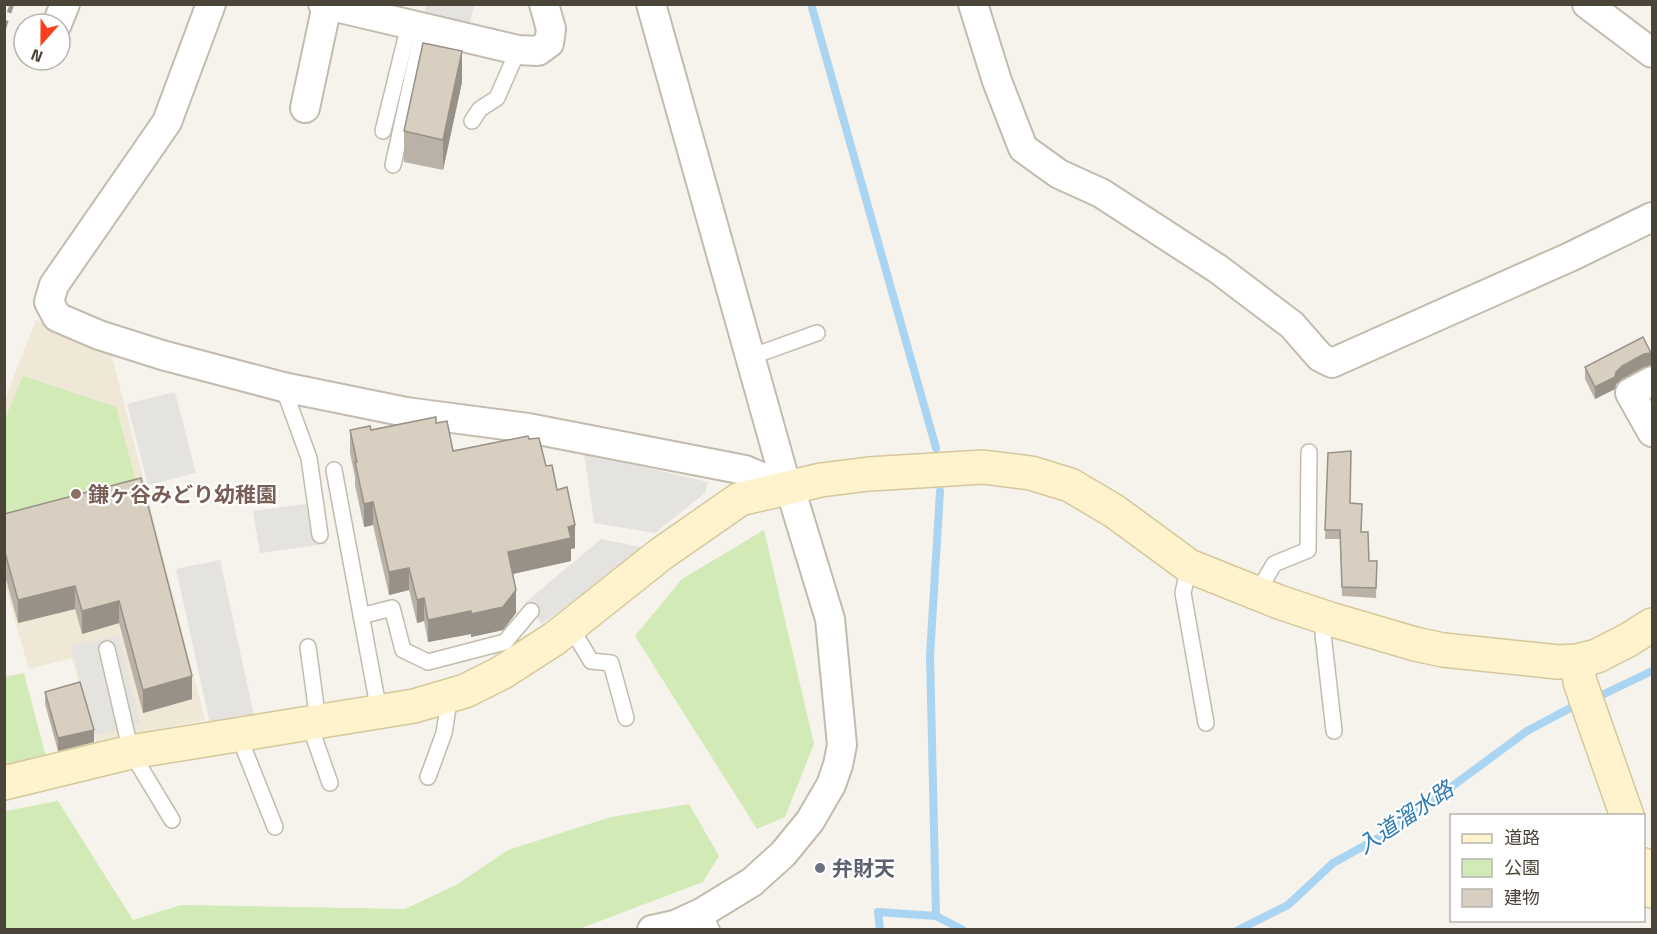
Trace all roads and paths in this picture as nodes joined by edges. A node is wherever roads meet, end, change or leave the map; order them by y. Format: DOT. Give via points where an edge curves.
graph roads {
  1 [pos="211,4"];
  2 [pos="544,4"];
  3 [pos="651,4"];
  4 [pos="972,4"];
  5 [pos="1587,4"];
  6 [pos="325,5"];
  7 [pos="416,26"];
  8 [pos="518,50"];
  9 [pos="1653,53"];
  10 [pos="305,108"];
  11 [pos="472,121"];
  12 [pos="383,131"];
  13 [pos="393,165"];
  14 [pos="1653,217"];
  15 [pos="817,333"];
  16 [pos="750,357"];
  17 [pos="1653,381"];
  18 [pos="283,387"];
  19 [pos="1653,432"];
  20 [pos="1309,452"];
  21 [pos="333,470"];
  22 [pos="788,488"];
  23 [pos="320,535"];
  24 [pos="1189,566"];
  25 [pos="1257,593"];
  26 [pos="531,611"];
  27 [pos="361,616"];
  28 [pos="1330,619"];
  29 [pos="1653,625"];
  30 [pos="570,626"];
  31 [pos="308,646"];
  32 [pos="107,649"];
  33 [pos="1577,661"];
  34 [pos="450,695"];
  35 [pos="379,711"];
  36 [pos="626,718"];
  37 [pos="313,722"];
  38 [pos="1206,723"];
  39 [pos="1334,731"];
  40 [pos="238,734"];
  41 [pos="132,752"];
  42 [pos="428,777"];
  43 [pos="4,783"];
  44 [pos="330,783"];
  45 [pos="1626,814"];
  46 [pos="172,820"];
  47 [pos="275,828"];
  48 [pos="1645,868"];
  49 [pos="1653,891"];
  50 [pos="707,921"];
  51 [pos="666,928"];
  1 -- 18 [label="street" via="167,122 54,285 49,302 57,317 99,335 162,356"];
  2 -- 8 [label="street" via="551,29 549,43 538,51"];
  3 -- 16 [label="street"];
  4 -- 14 [label="street" via="1023,148 1059,174 1101,193 1218,269 1292,325 1320,357 1332,363"];
  5 -- 9 [label="street"];
  6 -- 7 [label="street"];
  6 -- 10 [label="street"];
  7 -- 8 [label="street"];
  7 -- 12 [label="lane"];
  7 -- 13 [label="lane"];
  8 -- 11 [label="lane" via="497,98 480,109"];
  15 -- 16 [label="lane"];
  16 -- 22 [label="street"];
  17 -- 19 [label="street" via="1630,393"];
  18 -- 22 [label="street" via="745,470"];
  18 -- 23 [label="lane" via="309,458"];
  20 -- 25 [label="lane" via="1308,550 1274,564"];
  21 -- 27 [label="lane"];
  22 -- 24 [label="street" via="821,480 925,470 983,467 1031,473 1070,486 1114,511"];
  22 -- 30 [label="street" via="740,499 725,507"];
  22 -- 50 [label="street" via="830,620 842,745 831,785 810,821 783,854"];
  24 -- 25 [label="street"];
  24 -- 38 [label="lane" via="1183,593"];
  25 -- 28 [label="street"];
  26 -- 27 [label="lane" via="506,642 428,662 403,650 392,608"];
  27 -- 35 [label="lane"];
  28 -- 33 [label="street" via="1443,650"];
  28 -- 39 [label="lane" via="1323,634"];
  29 -- 33 [label="street" via="1597,656"];
  30 -- 34 [label="street" via="501,673"];
  30 -- 36 [label="lane" via="591,661 612,663"];
  31 -- 37 [label="lane"];
  32 -- 41 [label="lane"];
  33 -- 45 [label="street" via="1580,682"];
  34 -- 35 [label="street"];
  34 -- 42 [label="lane" via="444,733"];
  35 -- 37 [label="street"];
  37 -- 40 [label="street"];
  37 -- 44 [label="lane"];
  40 -- 41 [label="street"];
  40 -- 47 [label="lane"];
  41 -- 43 [label="street"];
  41 -- 46 [label="lane"];
  48 -- 49 [label="street"];
  50 -- 51 [label="street"];
}
